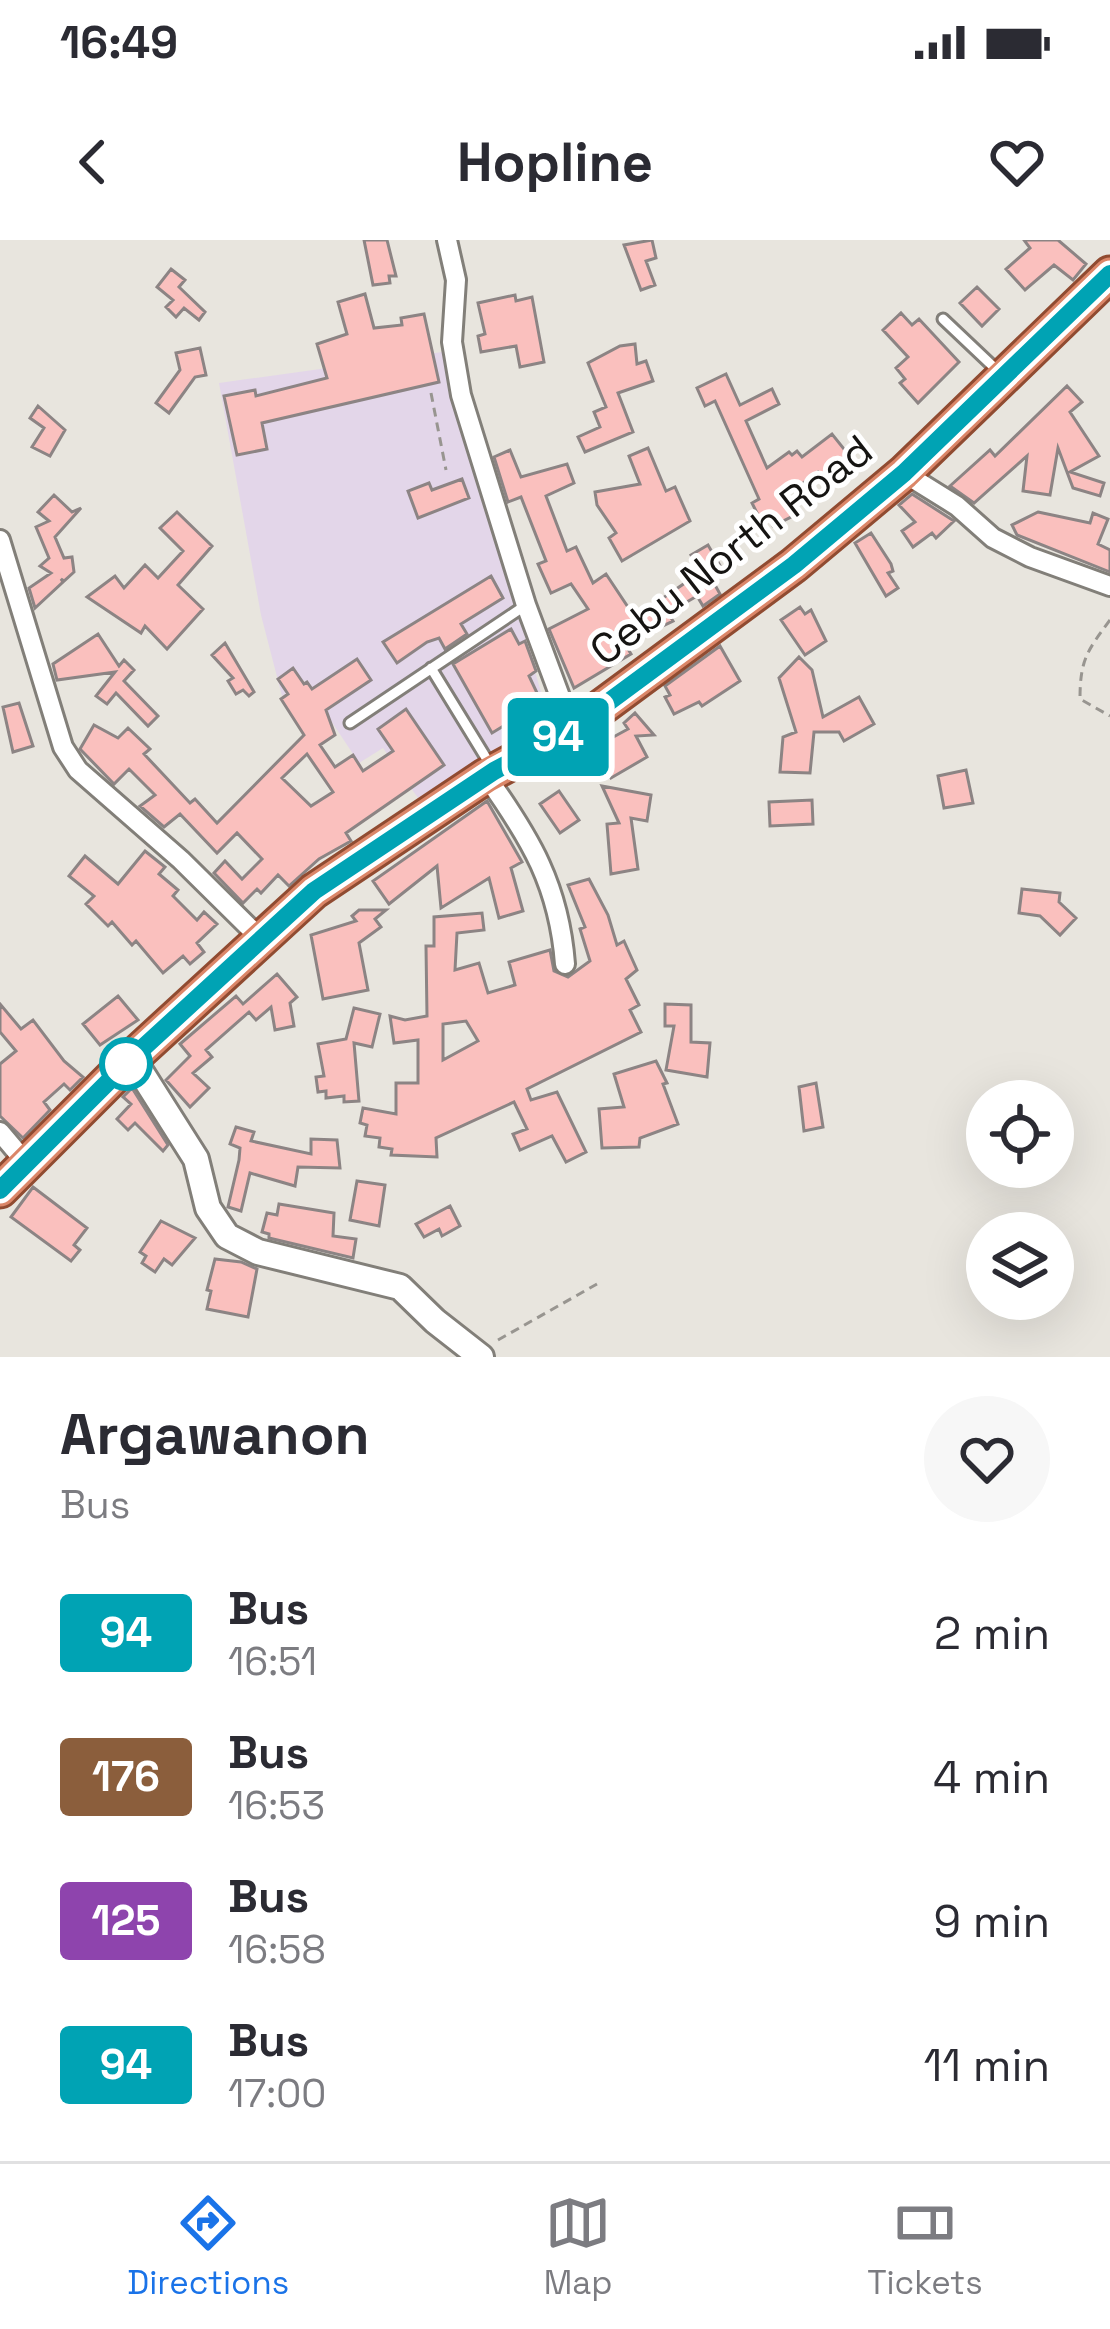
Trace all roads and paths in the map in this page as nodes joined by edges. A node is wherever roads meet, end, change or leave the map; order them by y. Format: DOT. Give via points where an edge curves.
graph roads {
  1 [pos="447,240"];
  2 [pos="1110,274"];
  3 [pos="943,319"];
  4 [pos="1004,377"];
  5 [pos="431,393"];
  6 [pos="446,470"];
  7 [pos="904,473"];
  8 [pos="0,541"];
  9 [pos="1110,586"];
  10 [pos="526,604"];
  11 [pos="1110,620"];
  12 [pos="431,668"];
  13 [pos="1110,716"];
  14 [pos="350,723"];
  15 [pos="572,729"];
  16 [pos="490,774"];
  17 [pos="262,940"];
  18 [pos="566,964"];
  19 [pos="132,1058"];
  20 [pos="0,1132"];
  21 [pos="27,1164"];
  22 [pos="0,1190"];
  23 [pos="597,1284"];
  24 [pos="478,1354"];
  1 -- 10 [label="street" via="460,395"];
  2 -- 4 [label="highway, Cebu North Road"];
  3 -- 4 [label="lane"];
  4 -- 7 [label="highway, Cebu North Road"];
  5 -- 6 [label="path"];
  7 -- 9 [label="street" via="993,538"];
  7 -- 15 [label="highway, Cebu North Road"];
  8 -- 17 [label="street" via="70,758"];
  10 -- 12 [label="lane"];
  10 -- 15 [label="street"];
  11 -- 13 [label="path" via="1084,656 1080,699"];
  12 -- 14 [label="lane"];
  12 -- 16 [label="lane"];
  15 -- 16 [label="highway, Cebu North Road"];
  16 -- 17 [label="highway, Cebu North Road" via="314,891"];
  16 -- 18 [label="street" via="544,870 562,920"];
  17 -- 19 [label="highway, Cebu North Road"];
  19 -- 21 [label="highway, Cebu North Road"];
  19 -- 24 [label="street" via="196,1159 208,1208 227,1236 258,1252 400,1287"];
  20 -- 21 [label="street"];
  21 -- 22 [label="highway, Cebu North Road"];
  23 -- 24 [label="path"];
}
